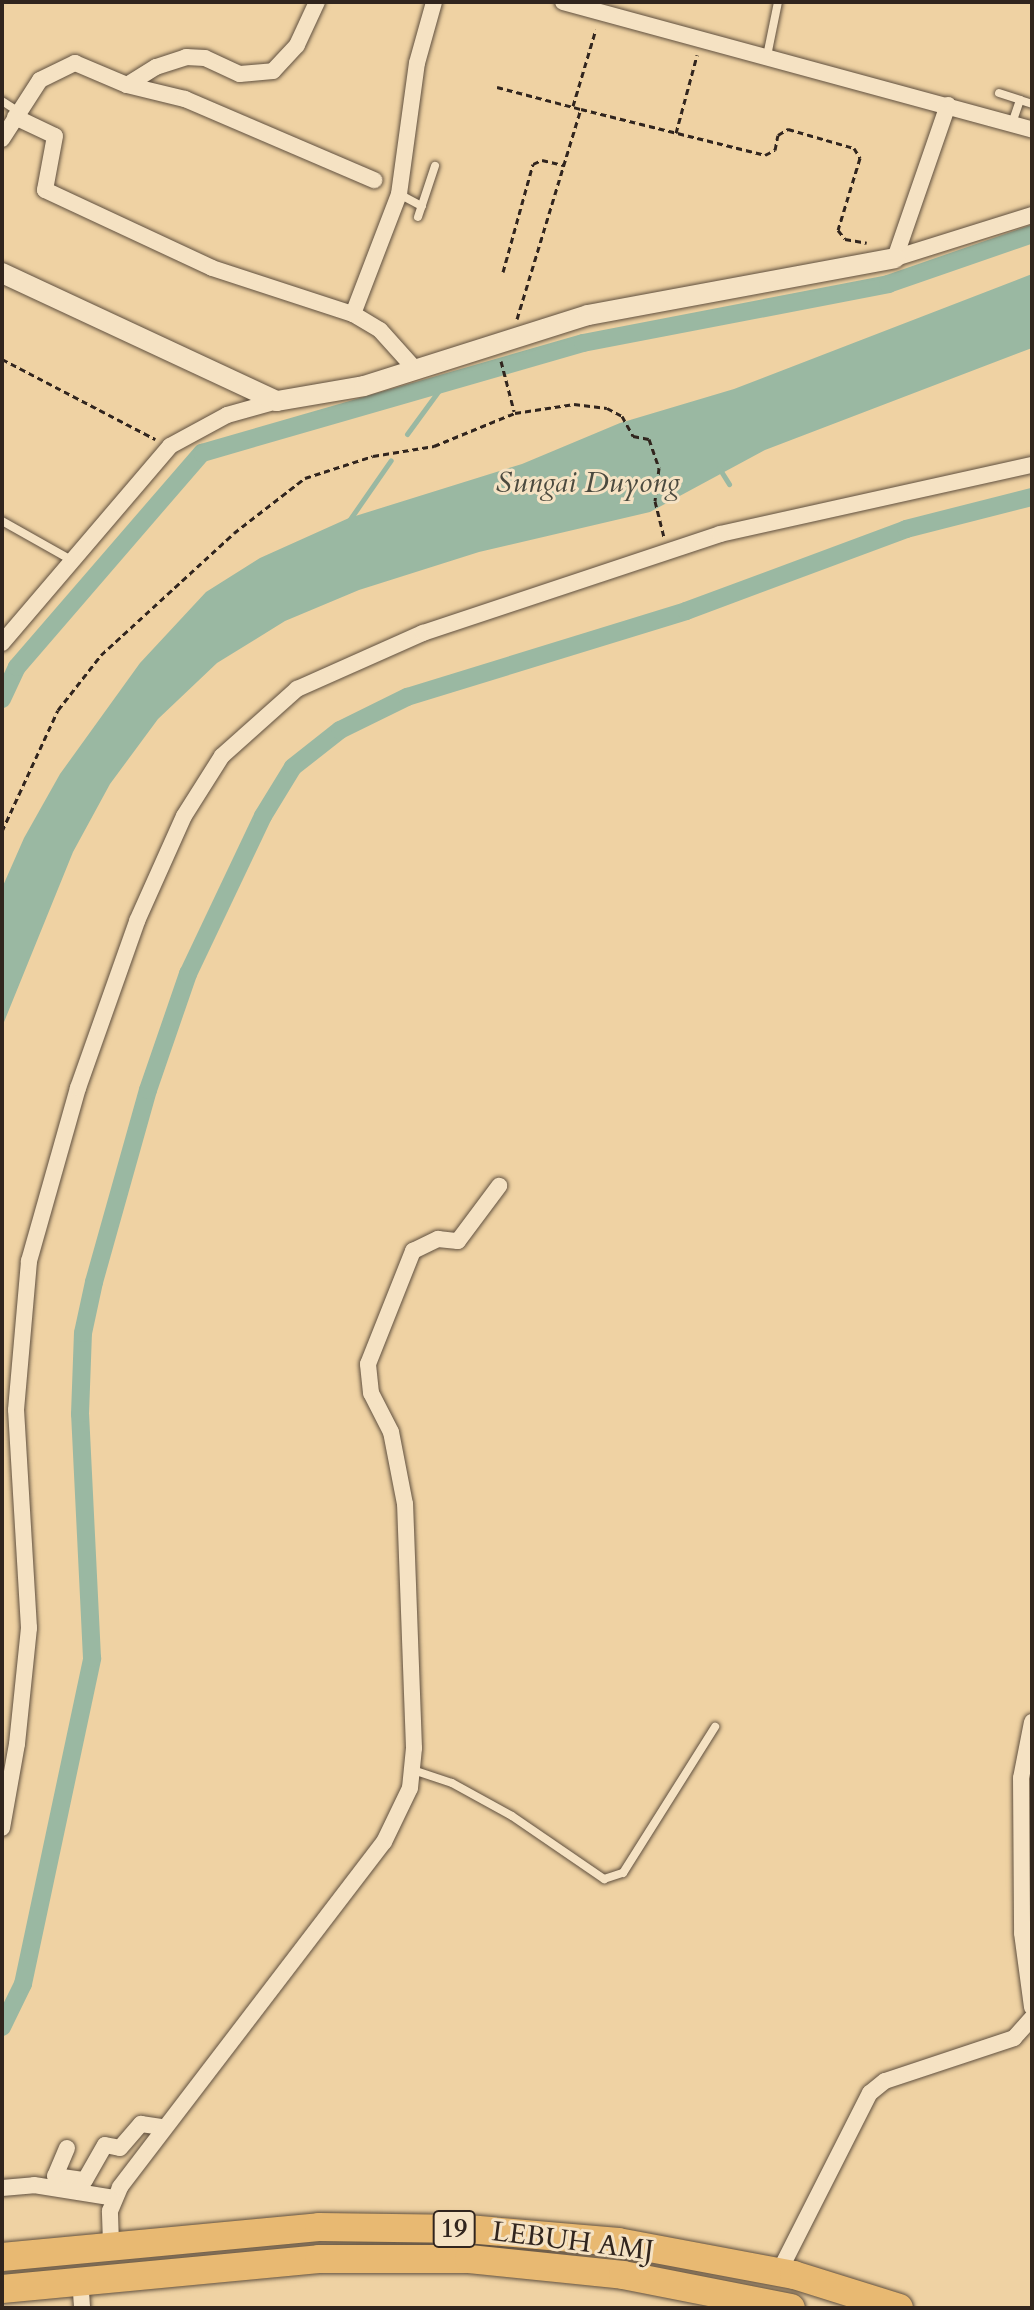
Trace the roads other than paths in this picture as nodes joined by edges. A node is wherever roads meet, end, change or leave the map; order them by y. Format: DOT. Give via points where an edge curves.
graph roads {
  1 [pos="317,2"];
  2 [pos="434,2"];
  3 [pos="563,2"];
  4 [pos="778,2"];
  5 [pos="587,5"];
  6 [pos="767,56"];
  7 [pos="127,85"];
  8 [pos="999,93"];
  9 [pos="1020,100"];
  10 [pos="2,101"];
  11 [pos="1032,104"];
  12 [pos="948,105"];
  13 [pos="17,114"];
  14 [pos="1012,123"];
  15 [pos="1032,129"];
  16 [pos="2,139"];
  17 [pos="435,166"];
  18 [pos="374,180"];
  19 [pos="399,194"];
  20 [pos="422,206"];
  21 [pos="1032,215"];
  22 [pos="418,217"];
  23 [pos="895,258"];
  24 [pos="2,273"];
  25 [pos="353,314"];
  26 [pos="415,369"];
  27 [pos="277,401"];
  28 [pos="1032,465"];
  29 [pos="2,521"];
  30 [pos="73,561"];
  31 [pos="2,643"];
  32 [pos="499,1186"];
  33 [pos="1032,1722"];
  34 [pos="715,1727"];
  35 [pos="413,1770"];
  36 [pos="2,1828"];
  37 [pos="1032,2007"];
  38 [pos="1032,2018"];
  39 [pos="163,2127"];
  40 [pos="67,2148"];
  41 [pos="2,2188"];
  42 [pos="114,2198"];
  43 [pos="111,2243"];
  44 [pos="2,2257"];
  45 [pos="779,2272"];
  46 [pos="80,2278"];
  47 [pos="2,2289"];
  48 [pos="82,2308"];
  49 [pos="791,2308"];
  50 [pos="899,2308"];
  1 -- 7 [label="street" via="297,45 273,71 240,74 205,58 186,57"];
  2 -- 19 [label="street" via="417,63"];
  3 -- 5 [label="street"];
  4 -- 6 [label="lane"];
  5 -- 6 [label="street"];
  6 -- 12 [label="street"];
  7 -- 13 [label="street" via="75,63 40,80"];
  7 -- 18 [label="street" via="185,99"];
  8 -- 9 [label="lane"];
  9 -- 11 [label="lane"];
  9 -- 14 [label="lane"];
  10 -- 13 [label="lane"];
  12 -- 14 [label="street"];
  12 -- 23 [label="street"];
  13 -- 16 [label="street"];
  13 -- 25 [label="street" via="55,136 45,190 212,268"];
  14 -- 15 [label="street"];
  17 -- 20 [label="lane"];
  19 -- 20 [label="lane"];
  19 -- 25 [label="street"];
  20 -- 22 [label="lane"];
  21 -- 23 [label="street"];
  23 -- 26 [label="street" via="588,315"];
  24 -- 27 [label="street"];
  25 -- 26 [label="street" via="380,330"];
  26 -- 27 [label="street" via="364,386"];
  27 -- 30 [label="street" via="227,415 170,446"];
  28 -- 36 [label="street" via="853,501 666,549 423,633 297,689 222,756 184,816 127,948 78,1088 29,1261 16,1410 29,1628"];
  29 -- 30 [label="lane"];
  30 -- 31 [label="street"];
  32 -- 35 [label="street" via="458,1241 438,1239 413,1251 368,1364 371,1393 391,1432 405,1504"];
  33 -- 37 [label="street" via="1021,1778 1022,1933"];
  34 -- 35 [label="lane" via="623,1873 604,1879 512,1816 452,1783"];
  35 -- 39 [label="street" via="401,1812 384,1842"];
  38 -- 45 [label="street" via="1014,2038 885,2081 870,2093"];
  39 -- 40 [label="street" via="141,2124 120,2148 105,2145 85,2180 55,2176"];
  39 -- 42 [label="street"];
  41 -- 42 [label="street" via="34,2185"];
  42 -- 43 [label="street"];
  43 -- 44 [label="highway, LEBUH AMJ / 19"];
  43 -- 45 [label="highway, LEBUH AMJ / 19" via="319,2227 467,2229 618,2242"];
  45 -- 50 [label="highway, LEBUH AMJ / 19"];
  46 -- 47 [label="highway, LEBUH AMJ / 19"];
  46 -- 48 [label="street"];
  46 -- 49 [label="highway, LEBUH AMJ / 19" via="319,2259 469,2259 623,2275"];
}
